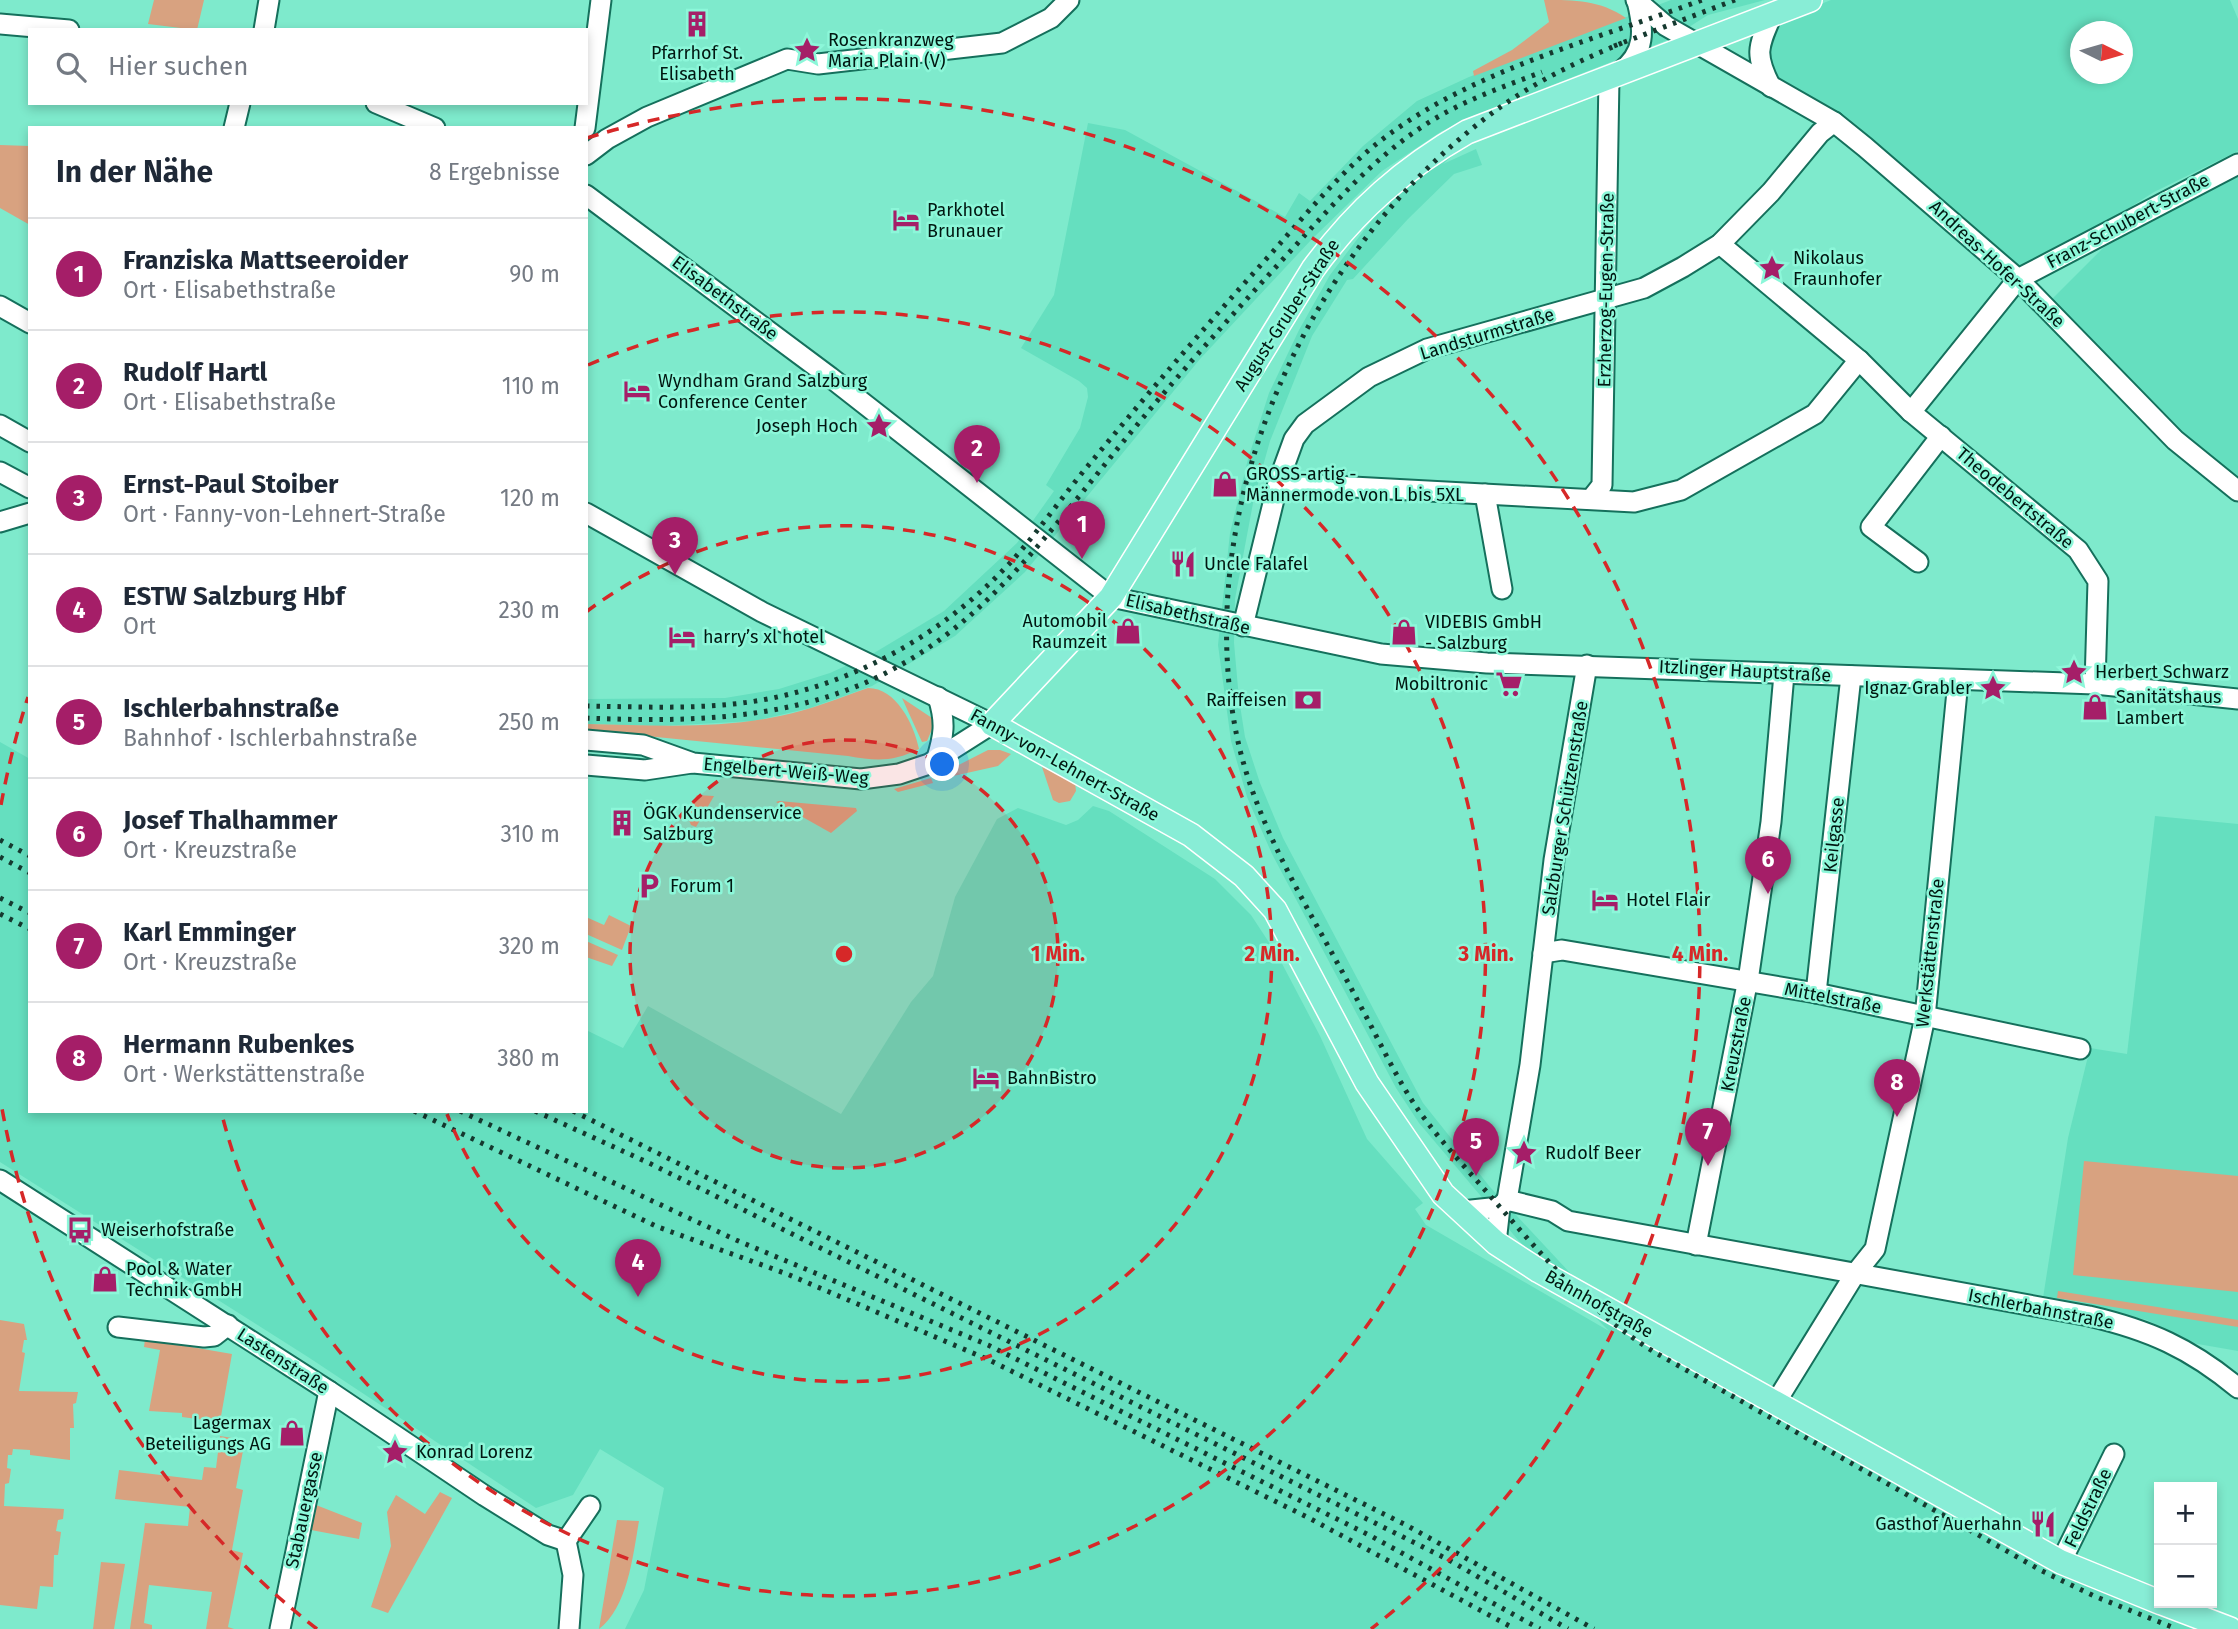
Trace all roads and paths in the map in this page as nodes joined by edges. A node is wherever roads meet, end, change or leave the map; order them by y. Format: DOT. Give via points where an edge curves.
graph roads {
  1 [pos="270,0"];
  2 [pos="601,0"];
  3 [pos="1069,0"];
  4 [pos="1636,0"];
  5 [pos="1810,0"];
  6 [pos="1772,15"];
  7 [pos="0,24"];
  8 [pos="46,28"];
  9 [pos="264,28"];
  10 [pos="1696,46"];
  11 [pos="1612,77"];
  12 [pos="1771,86"];
  13 [pos="588,104"];
  14 [pos="240,105"];
  15 [pos="381,105"];
  16 [pos="588,105"];
  17 [pos="1834,122"];
  18 [pos="234,126"];
  19 [pos="430,126"];
  20 [pos="585,126"];
  21 [pos="588,153"];
  22 [pos="2238,164"];
  23 [pos="588,196"];
  24 [pos="1720,244"];
  25 [pos="2018,279"];
  26 [pos="1606,300"];
  27 [pos="0,306"];
  28 [pos="28,322"];
  29 [pos="1859,360"];
  30 [pos="1911,412"];
  31 [pos="0,425"];
  32 [pos="1941,436"];
  33 [pos="0,440"];
  34 [pos="28,441"];
  35 [pos="28,456"];
  36 [pos="0,472"];
  37 [pos="1278,483"];
  38 [pos="28,487"];
  39 [pos="2238,491"];
  40 [pos="1485,494"];
  41 [pos="1591,499"];
  42 [pos="28,514"];
  43 [pos="588,514"];
  44 [pos="0,522"];
  45 [pos="1917,562"];
  46 [pos="1502,589"];
  47 [pos="1111,597"];
  48 [pos="1243,626"];
  49 [pos="1587,665"];
  50 [pos="1784,674"];
  51 [pos="1851,676"];
  52 [pos="1958,681"];
  53 [pos="2095,684"];
  54 [pos="938,697"];
  55 [pos="2238,699"];
  56 [pos="992,724"];
  57 [pos="588,740"];
  58 [pos="936,761"];
  59 [pos="693,763"];
  60 [pos="588,765"];
  61 [pos="1191,835"];
  62 [pos="1543,953"];
  63 [pos="1748,983"];
  64 [pos="1816,993"];
  65 [pos="1925,1017"];
  66 [pos="2080,1049"];
  67 [pos="0,1180"];
  68 [pos="1504,1203"];
  69 [pos="1462,1211"];
  70 [pos="1496,1243"];
  71 [pos="1696,1245"];
  72 [pos="1855,1274"];
  73 [pos="228,1325"];
  74 [pos="118,1327"];
  75 [pos="2238,1388"];
  76 [pos="329,1391"];
  77 [pos="1776,1402"];
  78 [pos="2114,1454"];
  79 [pos="590,1506"];
  80 [pos="566,1541"];
  81 [pos="2061,1562"];
  82 [pos="2154,1599"];
  83 [pos="2176,1608"];
  84 [pos="280,1629"];
  85 [pos="569,1629"];
  86 [pos="2230,1629"];
  1 -- 9 [label="street"];
  2 -- 13 [label="street"];
  3 -- 21 [label="street" via="1051,18 1002,43 818,64 787,59 647,117"];
  4 -- 10 [label="street, Andreas-Hofer-Straße"];
  4 -- 11 [label="street, Andreas-Hofer-Straße" via="1642,44 1635,57"];
  5 -- 6 [label="main road, August-Gruber-Straße"];
  6 -- 10 [label="main road, August-Gruber-Straße"];
  6 -- 12 [label="street" via="1758,58"];
  7 -- 8 [label="street"];
  10 -- 11 [label="main road, August-Gruber-Straße"];
  10 -- 12 [label="street, Andreas-Hofer-Straße"];
  11 -- 26 [label="street, Erzherzog-Eugen-Straße"];
  11 -- 47 [label="main road, August-Gruber-Straße" via="1467,132 1396,177 1350,221 1312,269"];
  12 -- 17 [label="street, Andreas-Hofer-Straße"];
  14 -- 18 [label="street"];
  15 -- 19 [label="street"];
  16 -- 20 [label="street"];
  17 -- 24 [label="street, Landsturmstraße"];
  17 -- 25 [label="street, Andreas-Hofer-Straße"];
  22 -- 25 [label="street, Franz-Schubert-Straße"];
  23 -- 47 [label="street, Elisabethstraße"];
  24 -- 26 [label="street, Landsturmstraße" via="1644,288"];
  24 -- 29 [label="street, Theodebertstraße"];
  25 -- 30 [label="street"];
  25 -- 39 [label="street, Andreas-Hofer-Straße" via="2175,440"];
  26 -- 37 [label="street, Landsturmstraße" via="1427,349 1369,377 1305,424 1294,439"];
  26 -- 41 [label="street, Erzherzog-Eugen-Straße" via="1602,485"];
  27 -- 28 [label="street"];
  29 -- 30 [label="street, Theodebertstraße"];
  29 -- 41 [label="street" via="1815,414 1681,489 1634,502"];
  30 -- 32 [label="street, Theodebertstraße"];
  31 -- 34 [label="street"];
  32 -- 45 [label="street, Theodebertstraße" via="1871,527"];
  32 -- 53 [label="street, Theodebertstraße" via="2078,550 2098,580"];
  33 -- 35 [label="street"];
  36 -- 38 [label="street"];
  37 -- 40 [label="street"];
  37 -- 48 [label="street, Landsturmstraße"];
  40 -- 41 [label="street"];
  40 -- 46 [label="street"];
  42 -- 44 [label="street"];
  43 -- 54 [label="street, Fanny-von-Lehnert-Straße" via="762,612"];
  47 -- 48 [label="street, Elisabethstraße"];
  47 -- 56 [label="main road, August-Gruber-Straße"];
  48 -- 49 [label="street, Elisabethstraße" via="1381,654"];
  49 -- 50 [label="street, Itzlinger Hauptstraße"];
  49 -- 62 [label="street, Salzburger Schützenstraße"];
  50 -- 51 [label="street, Itzlinger Hauptstraße"];
  50 -- 63 [label="street, Kreuzstraße" via="1771,822"];
  51 -- 52 [label="street, Itzlinger Hauptstraße"];
  51 -- 64 [label="street, Keilgasse"];
  52 -- 53 [label="street, Itzlinger Hauptstraße"];
  52 -- 65 [label="street, Werkstättenstraße"];
  53 -- 55 [label="street, Itzlinger Hauptstraße"];
  54 -- 56 [label="street, Fanny-von-Lehnert-Straße"];
  54 -- 58 [label="street, Fanny-von-Lehnert-Straße" via="945,727"];
  56 -- 58 [label="street, Engelbert-Weiß-Weg"];
  56 -- 61 [label="main road, Fanny-von-Lehnert-Straße"];
  57 -- 59 [label="street, Engelbert-Weiß-Weg" via="643,745"];
  58 -- 59 [label="street, Engelbert-Weiß-Weg" via="900,774 861,779"];
  59 -- 60 [label="street, Engelbert-Weiß-Weg" via="645,771"];
  61 -- 69 [label="main road, Bahnhofstraße" via="1237,869 1275,910 1367,1083 1443,1194"];
  62 -- 63 [label="street, Mittelstraße" via="1562,950"];
  62 -- 68 [label="street, Salzburger Schützenstraße" via="1530,1065"];
  63 -- 64 [label="street, Mittelstraße"];
  63 -- 71 [label="street, Kreuzstraße"];
  64 -- 65 [label="street, Mittelstraße"];
  65 -- 66 [label="street, Mittelstraße"];
  65 -- 72 [label="street, Werkstättenstraße" via="1875,1249"];
  67 -- 73 [label="street, Lastenstraße"];
  68 -- 69 [label="street, Ischlerbahnstraße"];
  68 -- 70 [label="street, Salzburger Schützenstraße"];
  68 -- 71 [label="street, Ischlerbahnstraße" via="1552,1211 1568,1221"];
  69 -- 70 [label="main road, Bahnhofstraße"];
  70 -- 77 [label="main road, Bahnhofstraße"];
  71 -- 72 [label="street, Ischlerbahnstraße"];
  72 -- 75 [label="street, Ischlerbahnstraße" via="2132,1326 2169,1340"];
  72 -- 77 [label="street, Werkstättenstraße"];
  73 -- 74 [label="street" via="214,1336 204,1337"];
  73 -- 76 [label="street, Lastenstraße"];
  76 -- 80 [label="street, Lastenstraße" via="485,1496"];
  76 -- 84 [label="street, Stabauergasse"];
  77 -- 81 [label="main road, Bahnhofstraße"];
  78 -- 81 [label="street, Feldstraße"];
  79 -- 80 [label="street"];
  80 -- 85 [label="street" via="573,1575"];
  81 -- 82 [label="main road, Bahnhofstraße"];
  83 -- 86 [label="main road, Bahnhofstraße"];
}
